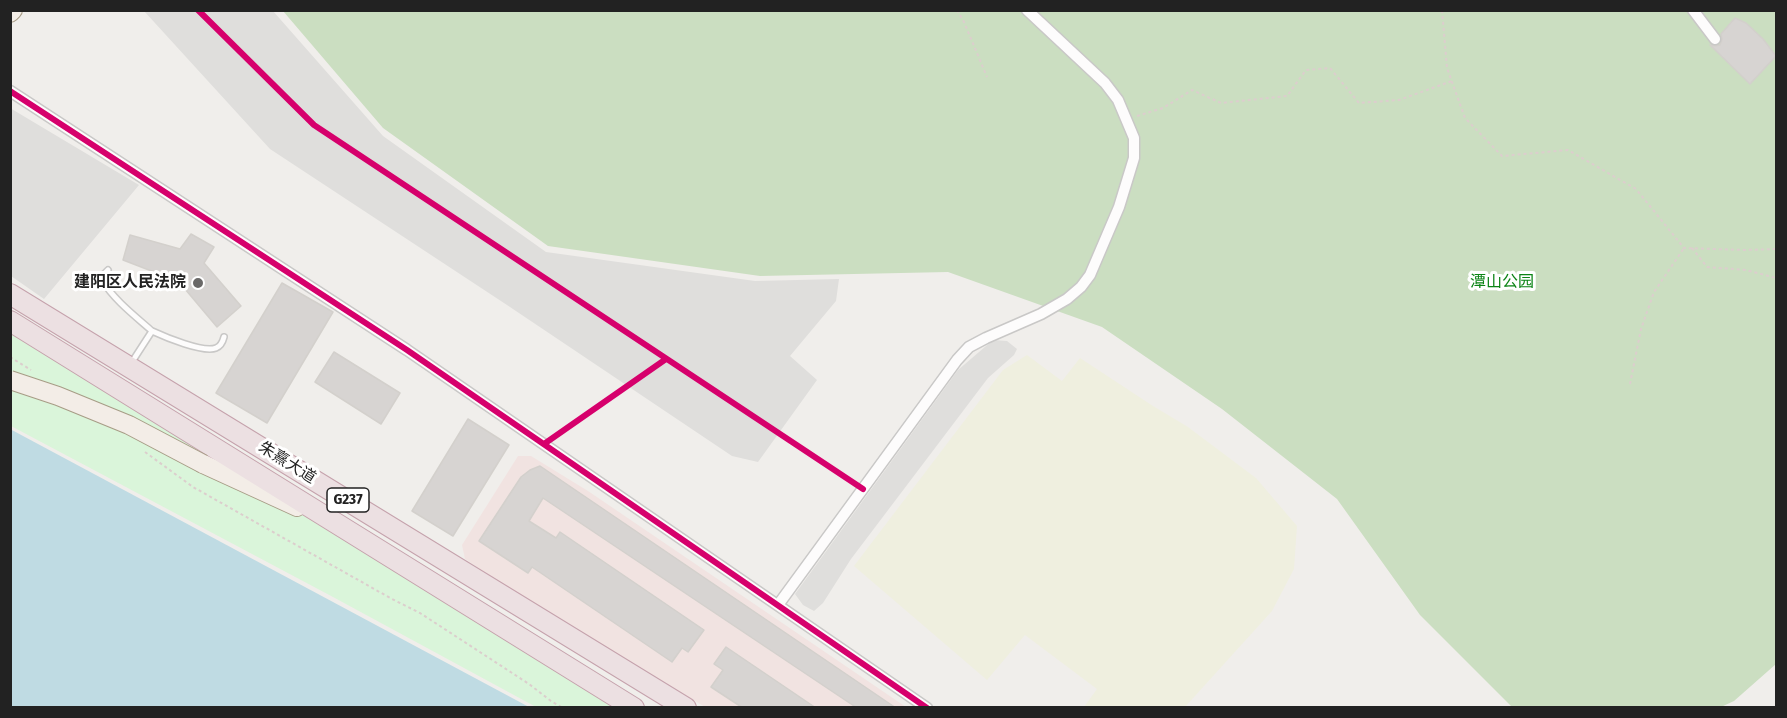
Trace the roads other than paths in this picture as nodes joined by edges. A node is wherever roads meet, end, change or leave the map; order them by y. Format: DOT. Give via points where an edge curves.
graph roads {
  1 [pos="1027,10"];
  2 [pos="1693,10"];
  3 [pos="1715,39"];
  4 [pos="10,91"];
  5 [pos="108,270"];
  6 [pos="10,294"];
  7 [pos="10,321"];
  8 [pos="152,331"];
  9 [pos="224,337"];
  10 [pos="129,366"];
  11 [pos="10,380"];
  12 [pos="350,531"];
  13 [pos="778,605"];
  14 [pos="634,708"];
  15 [pos="686,708"];
  16 [pos="927,708"];
  1 -- 13 [label="street" via="1105,83 1127,119 1134,138 1134,158 1119,207 1090,275 1067,299 969,347 957,360"];
  2 -- 3 [label="street"];
  4 -- 13 [label="street" via="407,351"];
  5 -- 8 [label="lane" via="102,280 107,287"];
  6 -- 10 [label="highway, 朱熹大道 / G237"];
  7 -- 12 [label="highway, 朱熹大道 / G237"];
  8 -- 9 [label="lane" via="211,349 217,348"];
  8 -- 10 [label="lane"];
  10 -- 15 [label="highway, 朱熹大道 / G237"];
  11 -- 12 [label="main road, bridge" via="129,425 203,464"];
  12 -- 14 [label="highway, 朱熹大道 / G237"];
  13 -- 16 [label="street"];
}
